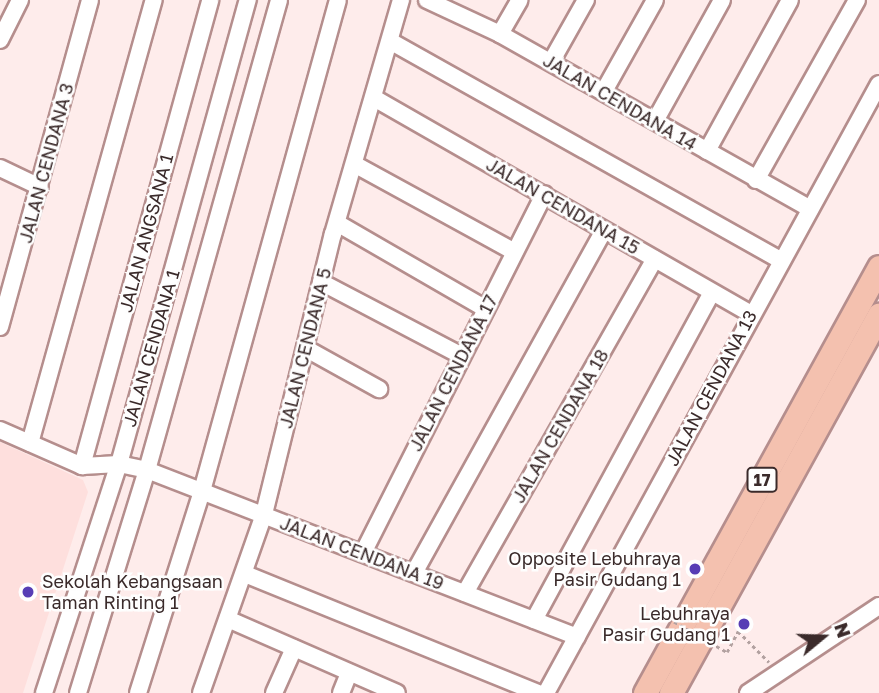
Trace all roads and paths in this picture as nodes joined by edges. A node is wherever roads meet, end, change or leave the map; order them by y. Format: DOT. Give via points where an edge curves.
graph roads {
  1 [pos="20,0"];
  2 [pos="90,0"];
  3 [pos="154,0"];
  4 [pos="210,0"];
  5 [pos="248,0"];
  6 [pos="279,0"];
  7 [pos="338,0"];
  8 [pos="401,0"];
  9 [pos="428,0"];
  10 [pos="520,0"];
  11 [pos="586,0"];
  12 [pos="655,0"];
  13 [pos="722,0"];
  14 [pos="790,0"];
  15 [pos="857,0"];
  16 [pos="500,34"];
  17 [pos="0,40"];
  18 [pos="390,41"];
  19 [pos="551,62"];
  20 [pos="879,84"];
  21 [pos="604,91"];
  22 [pos="374,99"];
  23 [pos="655,121"];
  24 [pos="707,151"];
  25 [pos="355,164"];
  26 [pos="0,168"];
  27 [pos="756,180"];
  28 [pos="40,187"];
  29 [pos="544,194"];
  30 [pos="810,209"];
  31 [pos="337,223"];
  32 [pos="604,230"];
  33 [pos="514,252"];
  34 [pos="654,259"];
  35 [pos="781,260"];
  36 [pos="879,267"];
  37 [pos="321,282"];
  38 [pos="712,292"];
  39 [pos="4,299"];
  40 [pos="486,309"];
  41 [pos="751,314"];
  42 [pos="879,314"];
  43 [pos="0,327"];
  44 [pos="305,348"];
  45 [pos="462,356"];
  46 [pos="379,389"];
  47 [pos="0,430"];
  48 [pos="30,443"];
  49 [pos="119,464"];
  50 [pos="82,466"];
  51 [pos="147,470"];
  52 [pos="202,491"];
  53 [pos="264,514"];
  54 [pos="363,553"];
  55 [pos="415,573"];
  56 [pos="245,574"];
  57 [pos="465,593"];
  58 [pos="879,606"];
  59 [pos="668,618"];
  60 [pos="230,620"];
  61 [pos="534,620"];
  62 [pos="577,637"];
  63 [pos="294,648"];
  64 [pos="779,671"];
  65 [pos="349,673"];
  66 [pos="44,693"];
  67 [pos="78,693"];
  68 [pos="138,693"];
  69 [pos="201,693"];
  70 [pos="274,693"];
  71 [pos="341,693"];
  72 [pos="397,693"];
  73 [pos="538,693"];
  74 [pos="546,693"];
  75 [pos="645,693"];
  76 [pos="671,693"];
  77 [pos="748,693"];
  1 -- 17 [label="street"];
  2 -- 28 [label="street, JALAN CENDANA 3"];
  3 -- 48 [label="street"];
  4 -- 50 [label="street, JALAN ANGSANA 1"];
  5 -- 49 [label="street, JALAN CENDANA 1"];
  6 -- 51 [label="street, JALAN CENDANA 1"];
  7 -- 52 [label="street"];
  8 -- 18 [label="street, JALAN CENDANA 5"];
  9 -- 16 [label="street, JALAN CENDANA 14"];
  10 -- 16 [label="street"];
  11 -- 19 [label="street"];
  12 -- 21 [label="street"];
  13 -- 23 [label="street"];
  14 -- 24 [label="street"];
  15 -- 27 [label="street"];
  16 -- 19 [label="street, JALAN CENDANA 14"];
  18 -- 22 [label="street, JALAN CENDANA 5"];
  18 -- 35 [label="street"];
  19 -- 21 [label="street, JALAN CENDANA 14"];
  20 -- 30 [label="street, JALAN CENDANA 13"];
  21 -- 23 [label="street, JALAN CENDANA 14"];
  22 -- 25 [label="street, JALAN CENDANA 5"];
  22 -- 29 [label="street, JALAN CENDANA 15"];
  23 -- 24 [label="street, JALAN CENDANA 14"];
  24 -- 27 [label="street, JALAN CENDANA 14"];
  25 -- 31 [label="street, JALAN CENDANA 5"];
  25 -- 33 [label="street"];
  26 -- 28 [label="street"];
  27 -- 30 [label="street, JALAN CENDANA 14"];
  28 -- 39 [label="street, JALAN CENDANA 3"];
  29 -- 32 [label="street, JALAN CENDANA 15"];
  29 -- 33 [label="street, JALAN CENDANA 17"];
  30 -- 35 [label="street, JALAN CENDANA 13"];
  31 -- 37 [label="street, JALAN CENDANA 5"];
  31 -- 40 [label="street"];
  32 -- 34 [label="street, JALAN CENDANA 15"];
  32 -- 55 [label="street"];
  33 -- 40 [label="street, JALAN CENDANA 17"];
  34 -- 38 [label="street, JALAN CENDANA 15"];
  34 -- 57 [label="street, JALAN CENDANA 18"];
  35 -- 41 [label="street, JALAN CENDANA 13"];
  36 -- 75 [label="highway, 17"];
  37 -- 44 [label="street, JALAN CENDANA 5"];
  37 -- 45 [label="street"];
  38 -- 41 [label="street, JALAN CENDANA 15"];
  38 -- 61 [label="street"];
  39 -- 43 [label="street, JALAN CENDANA 3"];
  40 -- 45 [label="street, JALAN CENDANA 17"];
  41 -- 62 [label="street, JALAN CENDANA 13"];
  42 -- 76 [label="highway, 17"];
  44 -- 46 [label="street"];
  44 -- 53 [label="street, JALAN CENDANA 5"];
  45 -- 54 [label="street, JALAN CENDANA 17"];
  47 -- 48 [label="street"];
  48 -- 50 [label="street"];
  49 -- 50 [label="street, JALAN CENDANA 19"];
  49 -- 51 [label="street, JALAN CENDANA 19"];
  49 -- 66 [label="street, JALAN CENDANA 1"];
  51 -- 52 [label="street, JALAN CENDANA 19"];
  51 -- 67 [label="street, JALAN CENDANA 1"];
  52 -- 53 [label="street, JALAN CENDANA 19"];
  52 -- 68 [label="street"];
  53 -- 54 [label="street, JALAN CENDANA 19"];
  53 -- 56 [label="street, JALAN CENDANA 5"];
  54 -- 55 [label="street, JALAN CENDANA 19"];
  55 -- 57 [label="street, JALAN CENDANA 19"];
  56 -- 60 [label="street, JALAN CENDANA 5"];
  56 -- 73 [label="street"];
  57 -- 61 [label="street, JALAN CENDANA 19"];
  58 -- 64 [label="street"];
  59 -- 64 [label="path, bridge" via="727,652 738,631"];
  60 -- 63 [label="street"];
  60 -- 69 [label="street, JALAN CENDANA 5"];
  61 -- 62 [label="street, JALAN CENDANA 19"];
  62 -- 74 [label="street, JALAN CENDANA 13"];
  63 -- 65 [label="street"];
  63 -- 70 [label="street"];
  64 -- 77 [label="street"];
  65 -- 71 [label="street"];
  65 -- 72 [label="street"];
}
